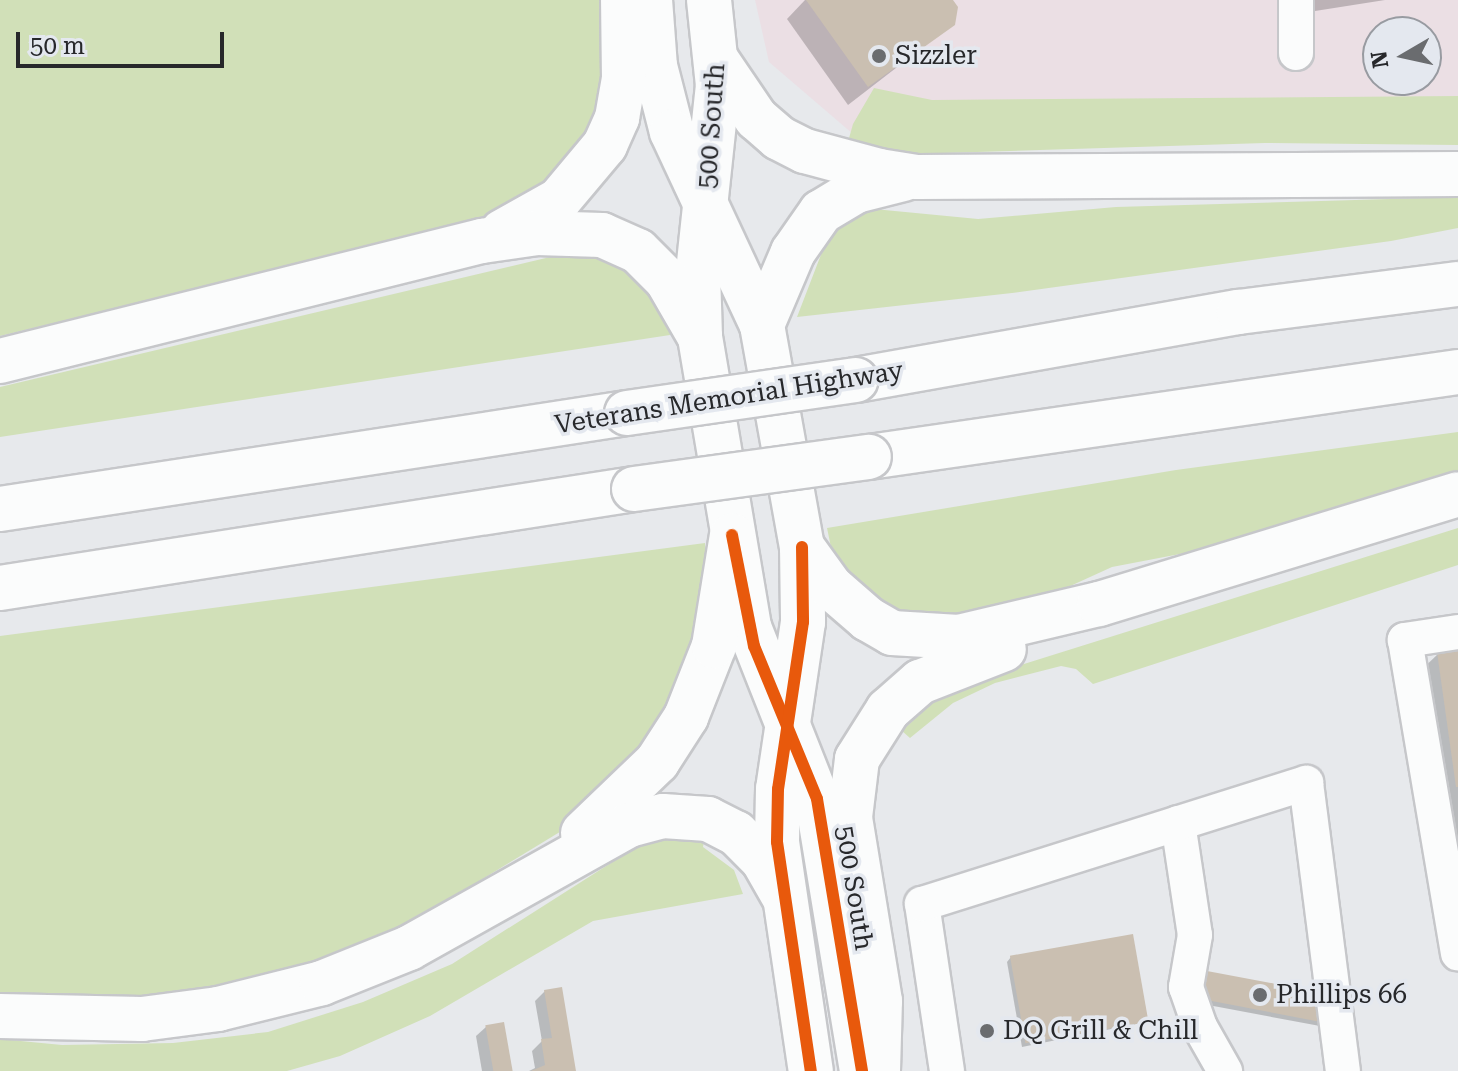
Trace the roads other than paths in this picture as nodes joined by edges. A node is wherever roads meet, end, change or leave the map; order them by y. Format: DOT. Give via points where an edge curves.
graph roads {
  1 [pos="623,0"];
  2 [pos="650,0"];
  3 [pos="709,0"];
  4 [pos="1296,0"];
  5 [pos="1296,53"];
  6 [pos="718,62"];
  7 [pos="1458,174"];
  8 [pos="917,177"];
  9 [pos="706,204"];
  10 [pos="482,241"];
  11 [pos="1458,284"];
  12 [pos="762,325"];
  13 [pos="700,337"];
  14 [pos="0,361"];
  15 [pos="1458,372"];
  16 [pos="1458,494"];
  17 [pos="0,509"];
  18 [pos="732,535"];
  19 [pos="802,547"];
  20 [pos="0,588"];
  21 [pos="1143,590"];
  22 [pos="1458,632"];
  23 [pos="787,717"];
  24 [pos="1178,823"];
  25 [pos="502,895"];
  26 [pos="783,895"];
  27 [pos="1458,954"];
  28 [pos="0,1016"];
  29 [pos="811,1071"];
  30 [pos="862,1071"];
  31 [pos="878,1071"];
  32 [pos="947,1071"];
  33 [pos="1225,1071"];
  34 [pos="1343,1071"];
  1 -- 10 [label="main road" via="624,79 617,118 605,145 559,200"];
  2 -- 9 [label="main road, 500 South" via="662,101"];
  3 -- 6 [label="main road, 500 South"];
  4 -- 5 [label="lane"];
  6 -- 8 [label="main road" via="756,118 779,138 841,162"];
  6 -- 9 [label="main road, 500 South"];
  7 -- 8 [label="main road"];
  8 -- 12 [label="main road" via="856,191 821,212 793,252"];
  9 -- 12 [label="main road, 500 South"];
  9 -- 13 [label="main road, 500 South" via="696,298"];
  10 -- 13 [label="main road" via="583,233 621,241 667,280"];
  10 -- 14 [label="main road"];
  11 -- 17 [label="main road, Veterans Memorial Highway, bridge" via="1239,312 856,380"];
  12 -- 19 [label="main road, 500 South"];
  13 -- 18 [label="main road, 500 South"];
  15 -- 20 [label="main road, bridge" via="634,489"];
  16 -- 21 [label="main road"];
  18 -- 23 [label="main road, 500 South" via="754,646"];
  18 -- 25 [label="main road" via="714,646 673,741 620,803"];
  19 -- 21 [label="main road" via="846,602 892,633 913,636 984,633"];
  19 -- 23 [label="main road, 500 South" via="803,622"];
  21 -- 31 [label="main road" via="920,682 888,710 867,739 852,780 850,817 880,1001"];
  22 -- 27 [label="lane" via="1405,640"];
  23 -- 26 [label="main road, 500 South" via="777,817"];
  23 -- 30 [label="main road, 500 South" via="817,799"];
  24 -- 32 [label="lane" via="922,904"];
  24 -- 33 [label="lane" via="1195,935 1186,987 1200,1027"];
  24 -- 34 [label="lane" via="1306,783"];
  25 -- 26 [label="main road" via="629,825 679,815 708,819 736,833 763,860"];
  25 -- 28 [label="main road" via="409,948 270,998 142,1019"];
  26 -- 29 [label="main road, 500 South"];
}
